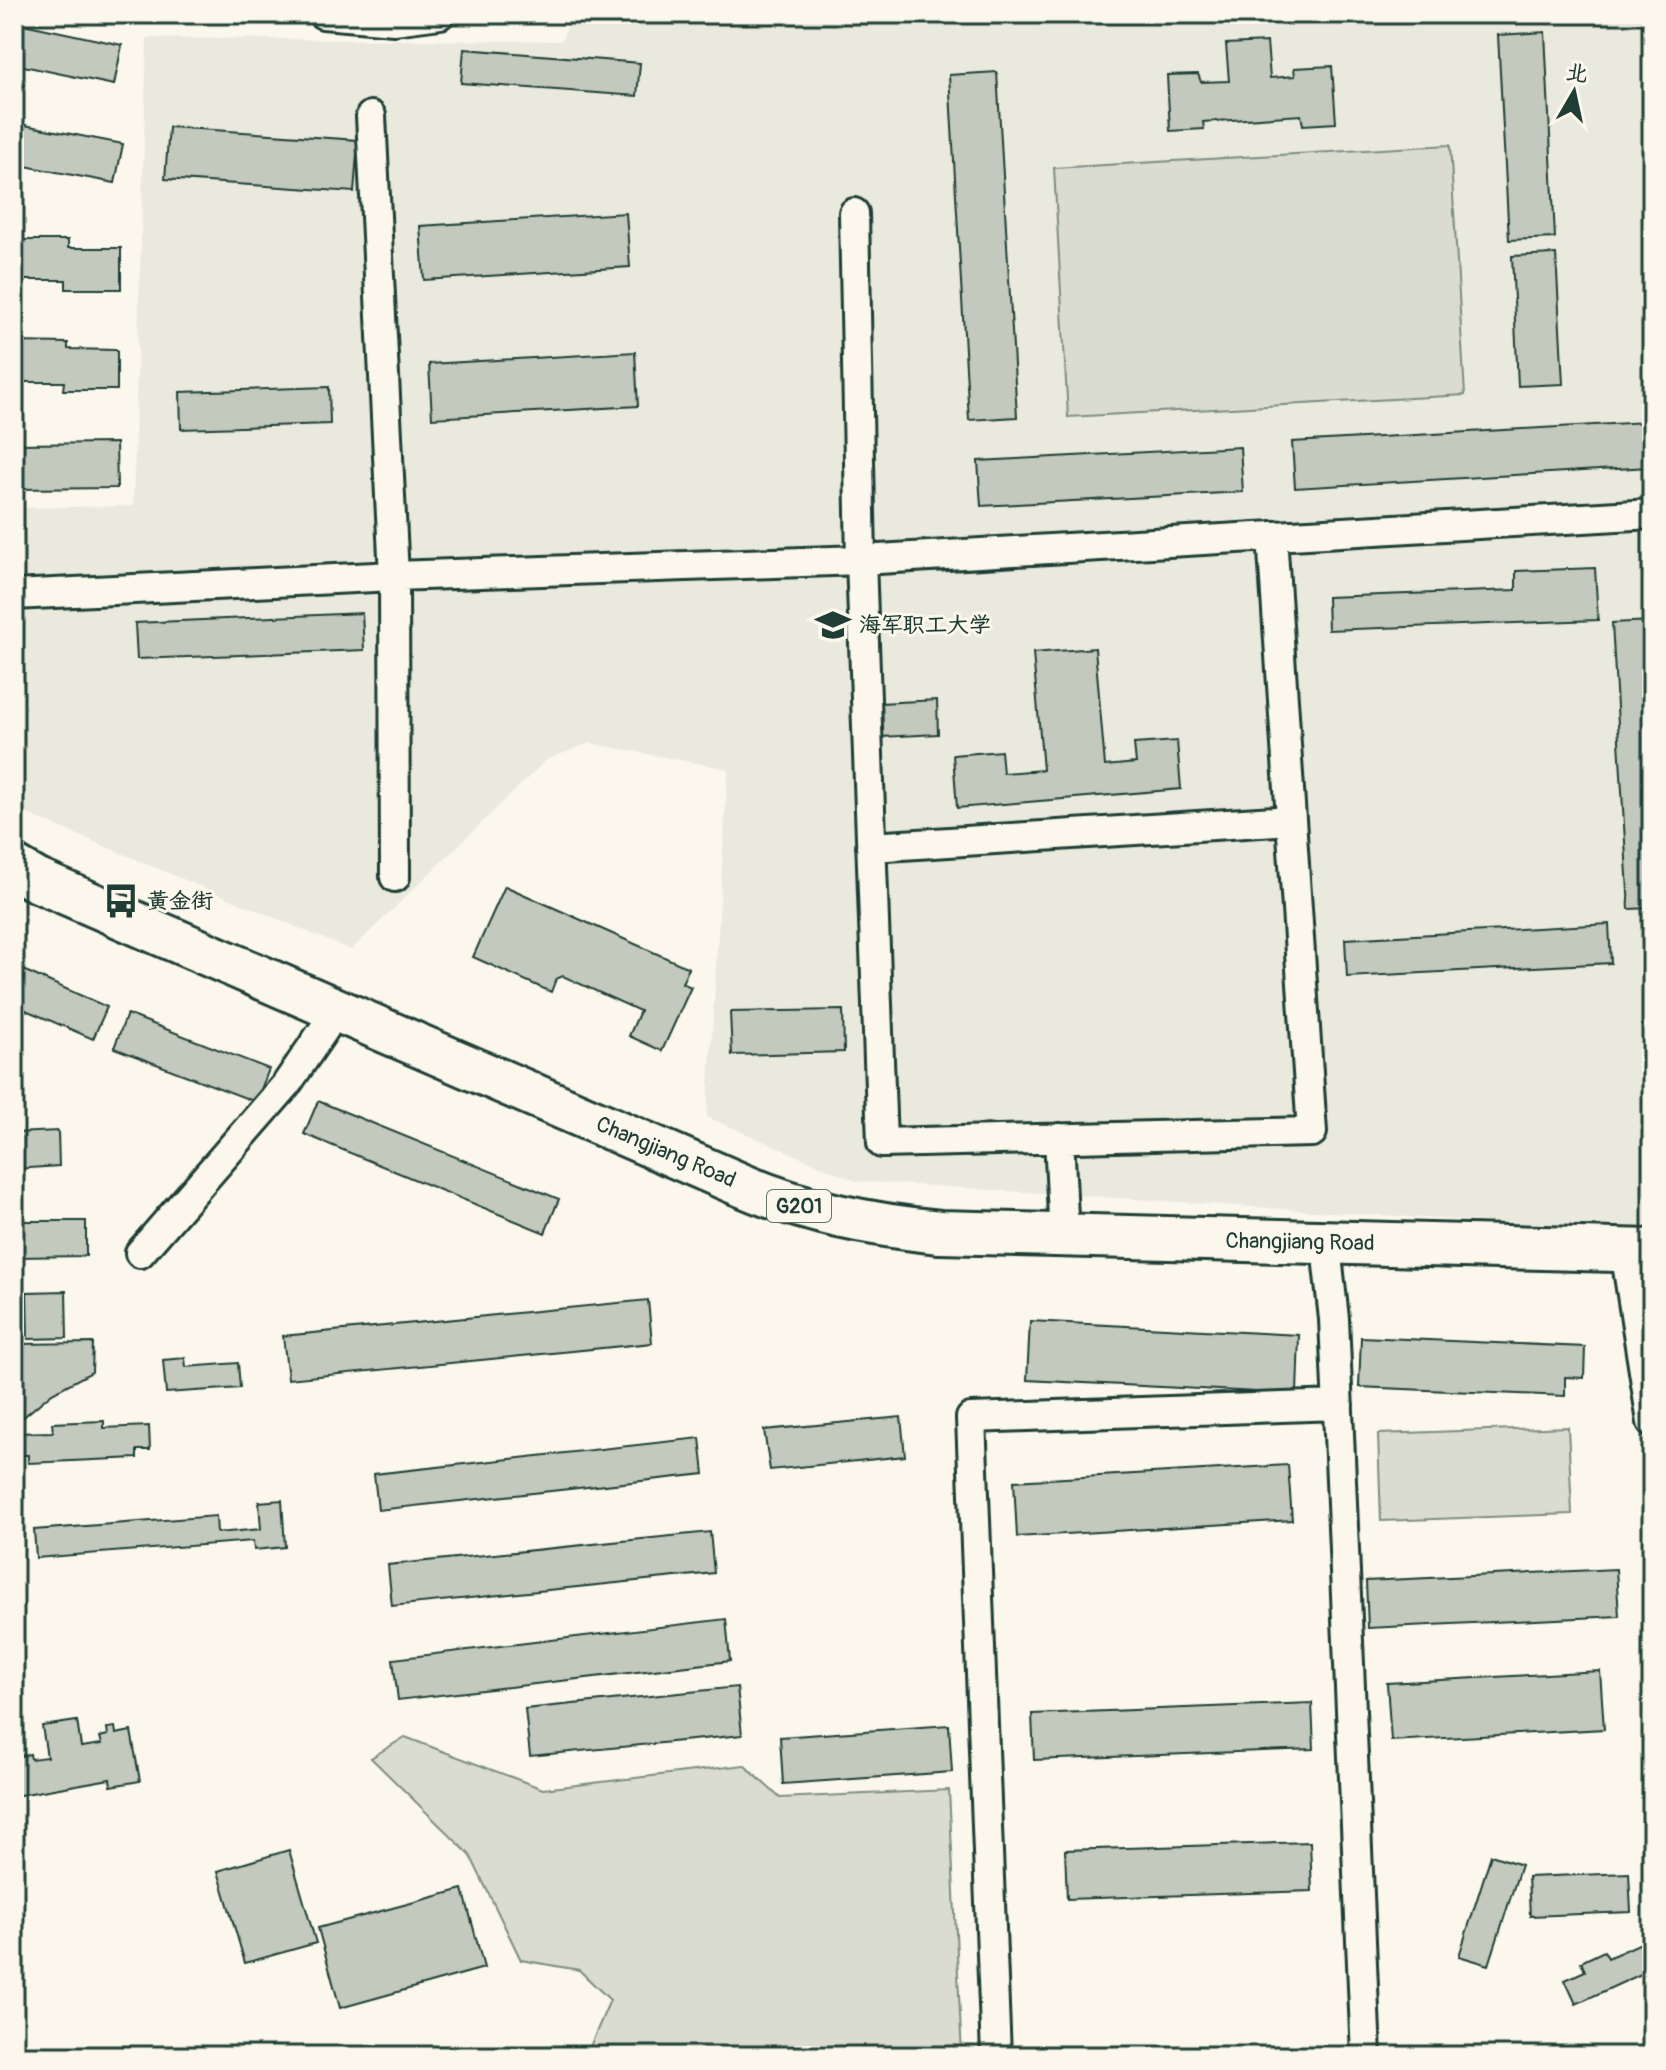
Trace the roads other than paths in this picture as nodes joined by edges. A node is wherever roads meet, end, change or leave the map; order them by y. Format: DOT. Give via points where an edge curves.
graph roads {
  1 [pos="323,14"];
  2 [pos="440,14"];
  3 [pos="371,116"];
  4 [pos="854,213"];
  5 [pos="1652,514"];
  6 [pos="1272,536"];
  7 [pos="861,560"];
  8 [pos="394,576"];
  9 [pos="14,595"];
  10 [pos="1291,820"];
  11 [pos="871,847"];
  12 [pos="14,867"];
  13 [pos="395,877"];
  14 [pos="14,892"];
  15 [pos="325,1028"];
  16 [pos="1059,1138"];
  17 [pos="1064,1236"];
  18 [pos="140,1253"];
  19 [pos="1639,1262"];
  20 [pos="1328,1265"];
  21 [pos="1338,1405"];
  22 [pos="1652,1422"];
  23 [pos="996,2056"];
  24 [pos="1366,2056"];
  1 -- 2 [label="street" via="394,20"];
  3 -- 8 [label="street"];
  4 -- 7 [label="street"];
  5 -- 6 [label="street"];
  6 -- 7 [label="street"];
  6 -- 10 [label="street"];
  7 -- 8 [label="street"];
  7 -- 11 [label="street"];
  8 -- 9 [label="street"];
  8 -- 13 [label="street"];
  10 -- 11 [label="street"];
  10 -- 16 [label="street" via="1312,1132"];
  11 -- 16 [label="street" via="882,1143"];
  12 -- 17 [label="highway, Changjiang Road / G201" via="759,1193 882,1226"];
  14 -- 15 [label="highway, Changjiang Road / G201"];
  15 -- 18 [label="street" via="286,1085"];
  15 -- 20 [label="highway, Changjiang Road / G201" via="754,1215 811,1233 939,1255"];
  16 -- 17 [label="street"];
  17 -- 19 [label="highway, Changjiang Road / G201"];
  19 -- 20 [label="highway, Changjiang Road / G201"];
  19 -- 22 [label="street"];
  20 -- 21 [label="street"];
  21 -- 23 [label="street" via="971,1418"];
  21 -- 24 [label="street"];
}
